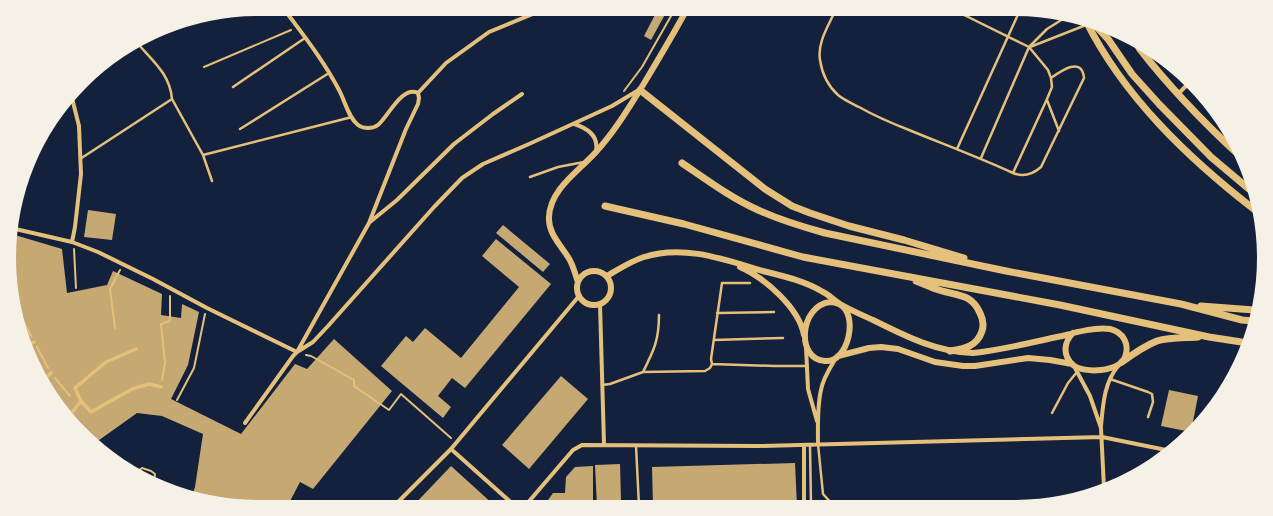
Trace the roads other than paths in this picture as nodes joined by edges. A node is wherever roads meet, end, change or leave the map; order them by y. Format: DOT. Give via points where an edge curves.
graph roads {
  1 [pos="289,16"];
  2 [pos="528,16"];
  3 [pos="683,16"];
  4 [pos="833,16"];
  5 [pos="966,16"];
  6 [pos="1017,16"];
  7 [pos="1060,21"];
  8 [pos="1081,25"];
  9 [pos="1092,29"];
  10 [pos="1099,31"];
  11 [pos="1008,36"];
  12 [pos="305,38"];
  13 [pos="140,46"];
  14 [pos="1029,47"];
  15 [pos="1143,53"];
  16 [pos="328,73"];
  17 [pos="1052,78"];
  18 [pos="1186,86"];
  19 [pos="233,87"];
  20 [pos="640,90"];
  21 [pos="418,93"];
  22 [pos="522,94"];
  23 [pos="1178,94"];
  24 [pos="172,99"];
  25 [pos="1047,99"];
  26 [pos="73,102"];
  27 [pos="352,117"];
  28 [pos="574,124"];
  29 [pos="240,129"];
  30 [pos="1059,132"];
  31 [pos="1230,147"];
  32 [pos="957,149"];
  33 [pos="595,152"];
  34 [pos="204,155"];
  35 [pos="981,158"];
  36 [pos="79,160"];
  37 [pos="585,162"];
  38 [pos="682,163"];
  39 [pos="1013,172"];
  40 [pos="530,177"];
  41 [pos="212,181"];
  42 [pos="1246,187"];
  43 [pos="605,206"];
  44 [pos="1251,207"];
  45 [pos="368,223"];
  46 [pos="18,230"];
  47 [pos="73,242"];
  48 [pos="722,259"];
  49 [pos="1006,271"];
  50 [pos="901,275"];
  51 [pos="607,276"];
  52 [pos="578,282"];
  53 [pos="750,283"];
  54 [pos="579,296"];
  55 [pos="600,304"];
  56 [pos="840,304"];
  57 [pos="1181,304"];
  58 [pos="1251,310"];
  59 [pos="774,312"];
  60 [pos="717,313"];
  61 [pos="658,315"];
  62 [pos="1249,321"];
  63 [pos="1073,333"];
  64 [pos="1210,337"];
  65 [pos="782,338"];
  66 [pos="714,340"];
  67 [pos="1242,342"];
  68 [pos="805,343"];
  69 [pos="136,350"];
  70 [pos="950,351"];
  71 [pos="297,352"];
  72 [pos="837,357"];
  73 [pos="1121,363"];
  74 [pos="712,364"];
  75 [pos="1073,365"];
  76 [pos="807,366"];
  77 [pos="643,372"];
  78 [pos="1078,372"];
  79 [pos="51,373"];
  80 [pos="47,377"];
  81 [pos="1110,379"];
  82 [pos="602,385"];
  83 [pos="161,388"];
  84 [pos="81,401"];
  85 [pos="72,413"];
  86 [pos="1052,413"];
  87 [pos="1148,417"];
  88 [pos="245,422"];
  89 [pos="818,423"];
  90 [pos="1101,428"];
  91 [pos="1102,437"];
  92 [pos="604,444"];
  93 [pos="818,444"];
  94 [pos="804,445"];
  95 [pos="810,445"];
  96 [pos="636,446"];
  97 [pos="451,449"];
  98 [pos="1163,449"];
  99 [pos="1104,483"];
  100 [pos="400,500"];
  101 [pos="508,500"];
  102 [pos="530,500"];
  103 [pos="639,500"];
  104 [pos="804,500"];
  105 [pos="811,500"];
  106 [pos="828,500"];
  1 -- 12 [label="street"];
  2 -- 21 [label="street" via="489,32 446,63"];
  3 -- 20 [label="street"];
  4 -- 32 [label="lane" via="819,52 824,76 832,89 843,99 880,118"];
  5 -- 11 [label="lane"];
  6 -- 11 [label="lane"];
  7 -- 14 [label="lane" via="1047,29"];
  8 -- 14 [label="lane"];
  9 -- 44 [label="main road" via="1100,48 1122,81 1149,112 1206,170"];
  10 -- 42 [label="main road" via="1159,104"];
  11 -- 14 [label="lane"];
  11 -- 32 [label="lane"];
  12 -- 16 [label="street" via="313,46"];
  12 -- 19 [label="lane"];
  13 -- 24 [label="lane" via="165,74"];
  14 -- 17 [label="lane"];
  14 -- 35 [label="lane"];
  15 -- 23 [label="main road"];
  16 -- 27 [label="street"];
  16 -- 29 [label="lane"];
  17 -- 25 [label="lane"];
  17 -- 30 [label="lane" via="1071,66 1082,70 1084,75"];
  18 -- 23 [label="street"];
  20 -- 28 [label="street"];
  20 -- 33 [label="street" via="623,119"];
  20 -- 49 [label="main road" via="766,189 792,206 849,226"];
  21 -- 27 [label="street" via="408,92 378,125 370,128 358,125"];
  21 -- 45 [label="street" via="418,104"];
  22 -- 45 [label="street" via="454,144 397,200"];
  23 -- 31 [label="main road"];
  24 -- 34 [label="lane"];
  24 -- 36 [label="lane"];
  25 -- 30 [label="lane"];
  25 -- 39 [label="lane"];
  26 -- 36 [label="street" via="78,126"];
  27 -- 34 [label="lane"];
  28 -- 33 [label="street" via="594,136"];
  28 -- 71 [label="street" via="482,164 462,178 313,342"];
  30 -- 39 [label="lane" via="1041,167 1027,175"];
  32 -- 35 [label="lane"];
  33 -- 37 [label="street"];
  34 -- 41 [label="lane"];
  35 -- 39 [label="lane"];
  36 -- 47 [label="street" via="81,174"];
  37 -- 40 [label="lane" via="558,167"];
  37 -- 52 [label="street" via="555,196 549,217 554,237 569,258"];
  38 -- 49 [label="main road" via="732,197 758,210 802,226 872,244"];
  43 -- 50 [label="main road" via="803,256"];
  45 -- 71 [label="street"];
  46 -- 47 [label="street"];
  47 -- 71 [label="street" via="123,264"];
  48 -- 51 [label="street" via="685,252 665,253 645,256"];
  48 -- 56 [label="street" via="808,284"];
  48 -- 68 [label="street" via="755,275 784,300 804,332"];
  49 -- 57 [label="main road"];
  50 -- 64 [label="main road"];
  50 -- 70 [label="main road" via="940,290 962,295 976,304 983,324 980,337 971,346"];
  51 -- 52 [label="street" via="591,271"];
  51 -- 55 [label="street" via="611,292"];
  52 -- 54 [label="street"];
  53 -- 60 [label="lane" via="722,283"];
  54 -- 55 [label="street" via="586,303"];
  54 -- 97 [label="street"];
  55 -- 82 [label="street"];
  56 -- 68 [label="street" via="825,302 816,308 809,316"];
  56 -- 70 [label="street" via="904,336"];
  56 -- 72 [label="street" via="848,316 850,336"];
  57 -- 58 [label="main road"];
  57 -- 62 [label="main road"];
  59 -- 60 [label="lane"];
  60 -- 66 [label="lane"];
  61 -- 77 [label="lane" via="659,328 655,349"];
  63 -- 70 [label="street" via="983,352"];
  63 -- 73 [label="street" via="1102,329 1120,334 1127,347"];
  63 -- 75 [label="street" via="1065,348"];
  64 -- 67 [label="main road"];
  64 -- 73 [label="main road" via="1159,340"];
  65 -- 66 [label="lane"];
  66 -- 74 [label="lane"];
  68 -- 72 [label="street" via="810,354 817,359 829,361"];
  68 -- 76 [label="street"];
  69 -- 84 [label="street" via="106,362 75,388"];
  71 -- 88 [label="street"];
  72 -- 75 [label="street" via="881,347 956,366 975,366 1028,358"];
  72 -- 89 [label="street" via="824,379"];
  73 -- 75 [label="street" via="1113,368 1100,370"];
  73 -- 81 [label="street"];
  74 -- 76 [label="lane"];
  74 -- 77 [label="lane" via="705,372"];
  75 -- 78 [label="street"];
  76 -- 89 [label="street" via="808,389"];
  77 -- 82 [label="lane"];
  78 -- 86 [label="lane" via="1068,383"];
  78 -- 90 [label="street"];
  79 -- 80 [label="street"];
  81 -- 87 [label="lane" via="1152,394 1153,402"];
  81 -- 90 [label="street" via="1104,398"];
  82 -- 92 [label="street"];
  83 -- 84 [label="street" via="149,384 132,389 91,412"];
  84 -- 85 [label="street"];
  89 -- 93 [label="street"];
  90 -- 91 [label="street"];
  91 -- 93 [label="street"];
  91 -- 98 [label="street"];
  91 -- 99 [label="street"];
  92 -- 96 [label="street"];
  92 -- 102 [label="street" via="582,445 573,450"];
  93 -- 95 [label="street"];
  93 -- 106 [label="lane" via="823,494"];
  94 -- 95 [label="street"];
  94 -- 96 [label="street"];
  94 -- 104 [label="street"];
  95 -- 105 [label="lane"];
  96 -- 103 [label="lane"];
  97 -- 100 [label="street"];
  97 -- 101 [label="street"];
}
